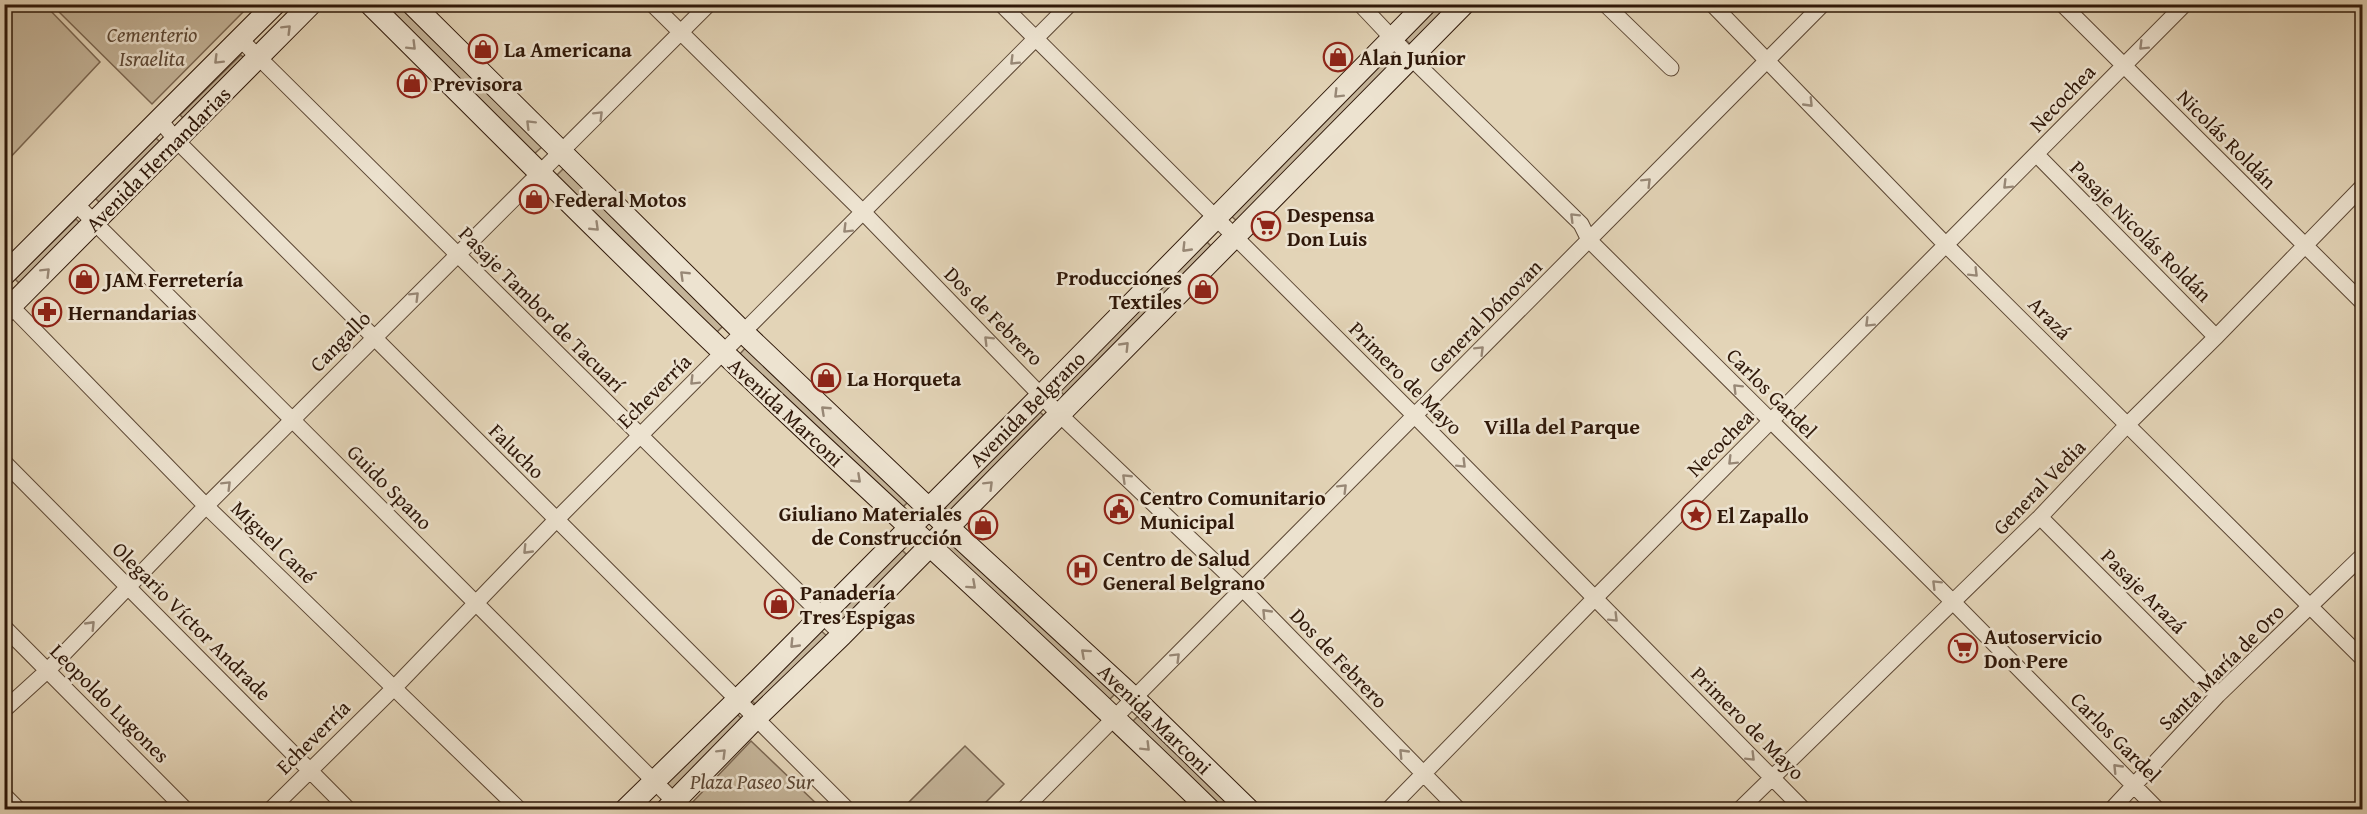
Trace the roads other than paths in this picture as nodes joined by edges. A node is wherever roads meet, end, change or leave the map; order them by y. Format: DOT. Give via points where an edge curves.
graph roads {
  1 [pos="275,4"];
  2 [pos="311,4"];
  3 [pos="370,4"];
  4 [pos="412,4"];
  5 [pos="652,4"];
  6 [pos="709,4"];
  7 [pos="1001,4"];
  8 [pos="1070,4"];
  9 [pos="1360,4"];
  10 [pos="1426,4"];
  11 [pos="1464,4"];
  12 [pos="1605,4"];
  13 [pos="1712,4"];
  14 [pos="1823,4"];
  15 [pos="2062,4"];
  16 [pos="2185,4"];
  17 [pos="681,33"];
  18 [pos="239,38"];
  19 [pos="1394,38"];
  20 [pos="1036,39"];
  21 [pos="258,58"];
  22 [pos="1411,58"];
  23 [pos="1768,61"];
  24 [pos="2123,66"];
  25 [pos="1671,68"];
  26 [pos="159,119"];
  27 [pos="176,140"];
  28 [pos="560,153"];
  29 [pos="2037,155"];
  30 [pos="540,174"];
  31 [pos="2362,187"];
  32 [pos="75,204"];
  33 [pos="862,213"];
  34 [pos="1215,218"];
  35 [pos="94,223"];
  36 [pos="1233,236"];
  37 [pos="1590,240"];
  38 [pos="2304,245"];
  39 [pos="1947,246"];
  40 [pos="457,254"];
  41 [pos="4,275"];
  42 [pos="2362,302"];
  43 [pos="7,306"];
  44 [pos="743,332"];
  45 [pos="374,337"];
  46 [pos="2216,337"];
  47 [pos="723,352"];
  48 [pos="1042,395"];
  49 [pos="1059,414"];
  50 [pos="1415,416"];
  51 [pos="291,420"];
  52 [pos="1771,422"];
  53 [pos="2128,424"];
  54 [pos="639,436"];
  55 [pos="4,462"];
  56 [pos="206,506"];
  57 [pos="928,508"];
  58 [pos="2040,517"];
  59 [pos="556,519"];
  60 [pos="948,527"];
  61 [pos="909,528"];
  62 [pos="929,546"];
  63 [pos="2362,556"];
  64 [pos="129,586"];
  65 [pos="1243,589"];
  66 [pos="1594,598"];
  67 [pos="476,602"];
  68 [pos="1953,602"];
  69 [pos="2312,607"];
  70 [pos="822,615"];
  71 [pos="4,627"];
  72 [pos="842,635"];
  73 [pos="2362,658"];
  74 [pos="48,670"];
  75 [pos="394,687"];
  76 [pos="2218,695"];
  77 [pos="1134,698"];
  78 [pos="737,700"];
  79 [pos="4,710"];
  80 [pos="1116,717"];
  81 [pos="756,718"];
  82 [pos="310,770"];
  83 [pos="1423,774"];
  84 [pos="1771,777"];
  85 [pos="654,781"];
  86 [pos="2135,787"];
  87 [pos="4,795"];
  88 [pos="670,805"];
  89 [pos="19,810"];
  90 [pos="186,810"];
  91 [pos="270,810"];
  92 [pos="349,810"];
  93 [pos="520,810"];
  94 [pos="625,810"];
  95 [pos="848,810"];
  96 [pos="1023,810"];
  97 [pos="1210,810"];
  98 [pos="1249,810"];
  99 [pos="1388,810"];
  100 [pos="1459,810"];
  101 [pos="1739,810"];
  102 [pos="1804,810"];
  103 [pos="2111,810"];
  104 [pos="2158,810"];
  1 -- 18 [label="main road, Avenida Hernandarias"];
  21 -- 2 [label="main road, Avenida Hernandarias, one-way"];
  3 -- 30 [label="main road, Avenida Marconi, one-way"];
  28 -- 4 [label="main road, Avenida Marconi, one-way"];
  5 -- 17 [label="street, Dos de Febrero"];
  6 -- 17 [label="street, Cangallo"];
  7 -- 20 [label="street, Primero de Mayo"];
  8 -- 20 [label="street, Echeverría"];
  9 -- 19 [label="street, Carlos Gardel"];
  10 -- 19 [label="main road, Avenida Belgrano"];
  11 -- 22 [label="main road, Avenida Belgrano"];
  12 -- 25 [label="street"];
  13 -- 23 [label="street, Arazá"];
  14 -- 23 [label="street, General Dónovan"];
  15 -- 24 [label="street, Nicolás Roldán"];
  16 -- 24 [label="street, Necochea, one-way"];
  28 -- 17 [label="street, Cangallo, one-way"];
  17 -- 33 [label="street, Dos de Febrero"];
  18 -- 21 [label="street, Pasaje Tambor de Tacuarí"];
  18 -- 26 [label="main road, Avenida Hernandarias, one-way"];
  19 -- 22 [label="street, Carlos Gardel"];
  19 -- 34 [label="main road, Avenida Belgrano, one-way"];
  20 -- 33 [label="street, Echeverría, one-way"];
  20 -- 34 [label="street, Primero de Mayo"];
  21 -- 27 [label="main road, Avenida Hernandarias"];
  21 -- 40 [label="street, Pasaje Tambor de Tacuarí"];
  22 -- 36 [label="main road, Avenida Belgrano"];
  37 -- 22 [label="street, Carlos Gardel, one-way" via="1581,224"];
  37 -- 23 [label="street, General Dónovan, one-way"];
  23 -- 39 [label="street, Arazá, one-way"];
  24 -- 29 [label="street, Necochea"];
  24 -- 38 [label="street, Nicolás Roldán"];
  26 -- 27 [label="street, Falucho"];
  26 -- 32 [label="main road, Avenida Hernandarias"];
  27 -- 35 [label="main road, Avenida Hernandarias"];
  27 -- 45 [label="street, Falucho"];
  28 -- 30 [label="street, Cangallo"];
  44 -- 28 [label="main road, Avenida Marconi, one-way"];
  29 -- 39 [label="street, Necochea, one-way"];
  29 -- 46 [label="street, Pasaje Nicolás Roldán"];
  30 -- 40 [label="street, Cangallo"];
  30 -- 47 [label="main road, Avenida Marconi, one-way"];
  31 -- 38 [label="street, General Vedia"];
  32 -- 35 [label="street, Guido Spano"];
  32 -- 41 [label="main road, Avenida Hernandarias"];
  33 -- 44 [label="street, Echeverría, one-way"];
  48 -- 33 [label="street, Dos de Febrero, one-way"];
  34 -- 36 [label="street, Primero de Mayo"];
  34 -- 48 [label="main road, Avenida Belgrano, one-way"];
  43 -- 35 [label="main road, Avenida Hernandarias, one-way"];
  35 -- 51 [label="street, Guido Spano"];
  49 -- 36 [label="main road, Avenida Belgrano, one-way"];
  36 -- 50 [label="street, Primero de Mayo"];
  50 -- 37 [label="street, General Dónovan, one-way"];
  52 -- 37 [label="street, Carlos Gardel, one-way"];
  38 -- 42 [label="street, Nicolás Roldán"];
  38 -- 46 [label="street, General Vedia"];
  39 -- 52 [label="street, Necochea, one-way"];
  39 -- 53 [label="street, Arazá, one-way"];
  45 -- 40 [label="street, Cangallo, one-way"];
  40 -- 54 [label="street, Pasaje Tambor de Tacuarí"];
  43 -- 56 [label="street, Miguel Cané"];
  44 -- 47 [label="street, Echeverría"];
  57 -- 44 [label="main road, Avenida Marconi, one-way"];
  45 -- 51 [label="street, Cangallo"];
  45 -- 59 [label="street, Falucho"];
  46 -- 53 [label="street, General Vedia"];
  47 -- 54 [label="street, Echeverría, one-way"];
  47 -- 61 [label="main road, Avenida Marconi, one-way"];
  48 -- 49 [label="street, Dos de Febrero"];
  48 -- 57 [label="main road, Avenida Belgrano"];
  60 -- 49 [label="main road, Avenida Belgrano, one-way"];
  65 -- 49 [label="street, Dos de Febrero, one-way"];
  65 -- 50 [label="street, General Dónovan, one-way"];
  50 -- 66 [label="street, Primero de Mayo, one-way"];
  56 -- 51 [label="street, Cangallo, one-way"];
  51 -- 67 [label="street, Guido Spano"];
  52 -- 66 [label="street, Necochea, one-way"];
  68 -- 52 [label="street, Carlos Gardel, one-way"];
  53 -- 58 [label="street, General Vedia"];
  53 -- 69 [label="street, Arazá"];
  54 -- 59 [label="street, Echeverría"];
  54 -- 70 [label="street, Pasaje Tambor de Tacuarí"];
  55 -- 64 [label="street, Olegario Víctor Andrade"];
  56 -- 64 [label="street, Cangallo"];
  56 -- 75 [label="street, Miguel Cané"];
  57 -- 60 [label="main road, Avenida Marconi"];
  57 -- 61 [label="main road, Avenida Belgrano"];
  58 -- 68 [label="street, General Vedia"];
  58 -- 76 [label="street, Pasaje Arazá"];
  59 -- 67 [label="street, Echeverría, one-way"];
  59 -- 78 [label="street, Falucho"];
  60 -- 62 [label="main road, Avenida Belgrano"];
  77 -- 60 [label="main road, Avenida Marconi, one-way"];
  61 -- 62 [label="main road, Avenida Marconi"];
  61 -- 70 [label="main road, Avenida Belgrano"];
  62 -- 72 [label="main road, Avenida Belgrano"];
  62 -- 80 [label="main road, Avenida Marconi, one-way"];
  63 -- 69 [label="street, Santa María de Oro"];
  74 -- 64 [label="street, Cangallo, one-way"];
  64 -- 82 [label="street, Olegario Víctor Andrade"];
  77 -- 65 [label="street, General Dónovan, one-way"];
  83 -- 65 [label="street, Dos de Febrero, one-way"];
  66 -- 83 [label="street, Necochea"];
  66 -- 84 [label="street, Primero de Mayo, one-way"];
  67 -- 75 [label="street, Echeverría"];
  67 -- 85 [label="street, Guido Spano"];
  68 -- 84 [label="street, General Vedia"];
  86 -- 68 [label="street, Carlos Gardel, one-way"];
  69 -- 73 [label="street, Arazá"];
  69 -- 76 [label="street, Santa María de Oro"];
  70 -- 72 [label="street, Pasaje Tambor de Tacuarí"];
  70 -- 78 [label="main road, Avenida Belgrano, one-way"];
  71 -- 74 [label="street, Leopoldo Lugones"];
  72 -- 81 [label="main road, Avenida Belgrano"];
  74 -- 79 [label="street, Cangallo"];
  74 -- 90 [label="street, Leopoldo Lugones"];
  75 -- 82 [label="street, Echeverría"];
  75 -- 93 [label="street, Miguel Cané"];
  76 -- 86 [label="street, Santa María de Oro"];
  77 -- 80 [label="street, General Dónovan"];
  77 -- 98 [label="main road, Avenida Marconi"];
  78 -- 81 [label="street, Falucho"];
  78 -- 85 [label="main road, Avenida Belgrano"];
  80 -- 96 [label="street, General Dónovan"];
  80 -- 97 [label="main road, Avenida Marconi, one-way"];
  88 -- 81 [label="main road, Avenida Belgrano, one-way"];
  81 -- 95 [label="street, Falucho"];
  82 -- 91 [label="street, Echeverría"];
  82 -- 92 [label="street, Olegario Víctor Andrade"];
  83 -- 99 [label="street, Necochea"];
  83 -- 100 [label="street, Dos de Febrero"];
  84 -- 101 [label="street, General Vedia"];
  84 -- 102 [label="street, Primero de Mayo"];
  85 -- 88 [label="street, Guido Spano"];
  85 -- 94 [label="main road, Avenida Belgrano"];
  86 -- 103 [label="street, Santa María de Oro"];
  86 -- 104 [label="street, Carlos Gardel"];
  87 -- 89 [label="street"];
}
